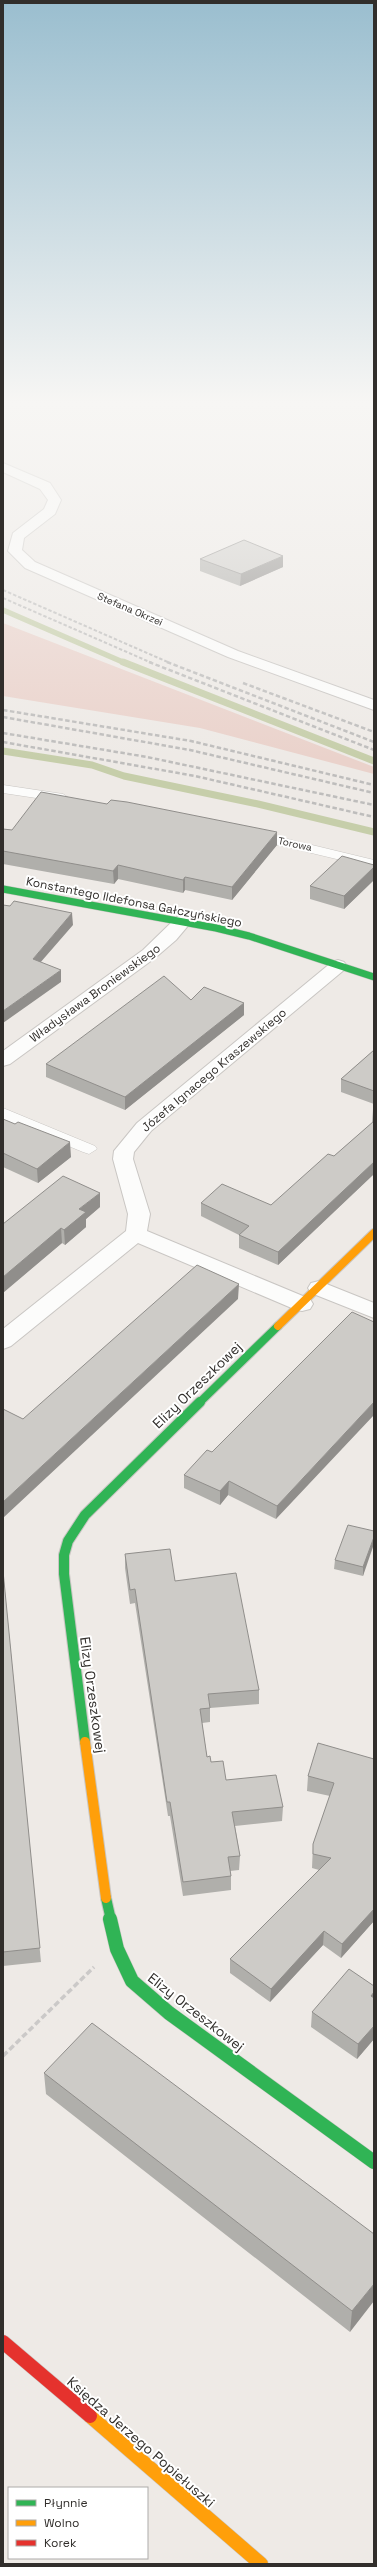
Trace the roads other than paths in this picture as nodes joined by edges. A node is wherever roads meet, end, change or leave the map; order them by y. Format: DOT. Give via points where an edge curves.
graph roads {
  1 [pos="39,520"];
  2 [pos="374,705"];
  3 [pos="3,789"];
  4 [pos="80,800"];
  5 [pos="239,832"];
  6 [pos="374,864"];
  7 [pos="3,889"];
  8 [pos="182,921"];
  9 [pos="338,966"];
  10 [pos="374,978"];
  11 [pos="3,1060"];
  12 [pos="3,1113"];
  13 [pos="89,1149"];
  14 [pos="374,1233"];
  15 [pos="136,1234"];
  16 [pos="319,1288"];
  17 [pos="302,1304"];
  18 [pos="374,1310"];
  19 [pos="3,1341"];
  20 [pos="374,2162"];
  21 [pos="3,2342"];
  22 [pos="252,2561"];
  1 -- 2 [label="street, Stefana Okrzei" via="18,536 15,551 30,565 233,654"];
  3 -- 4 [label="lane"];
  5 -- 6 [label="lane, Torowa" via="328,851"];
  7 -- 8 [label="street, Konstantego Ildefonsa Gałczyńskiego"];
  8 -- 9 [label="street, Konstantego Ildefonsa Gałczyńskiego" via="249,936"];
  8 -- 11 [label="street, Władysława Broniewskiego" via="170,936 149,954"];
  9 -- 10 [label="street, Konstantego Ildefonsa Gałczyńskiego"];
  9 -- 15 [label="street, Józefa Ignacego Kraszewskiego" via="144,1127 124,1151 126,1175 139,1214"];
  12 -- 13 [label="lane"];
  14 -- 16 [label="street, Elizy Orzeszkowej"];
  15 -- 17 [label="street"];
  15 -- 19 [label="street"];
  16 -- 17 [label="street, Elizy Orzeszkowej"];
  16 -- 18 [label="street"];
  17 -- 20 [label="street, Elizy Orzeszkowej" via="85,1515 68,1538 63,1560 64,1586 106,1907 132,1981 169,2013"];
  21 -- 22 [label="street, Księdza Jerzego Popiełuszki"];
}
